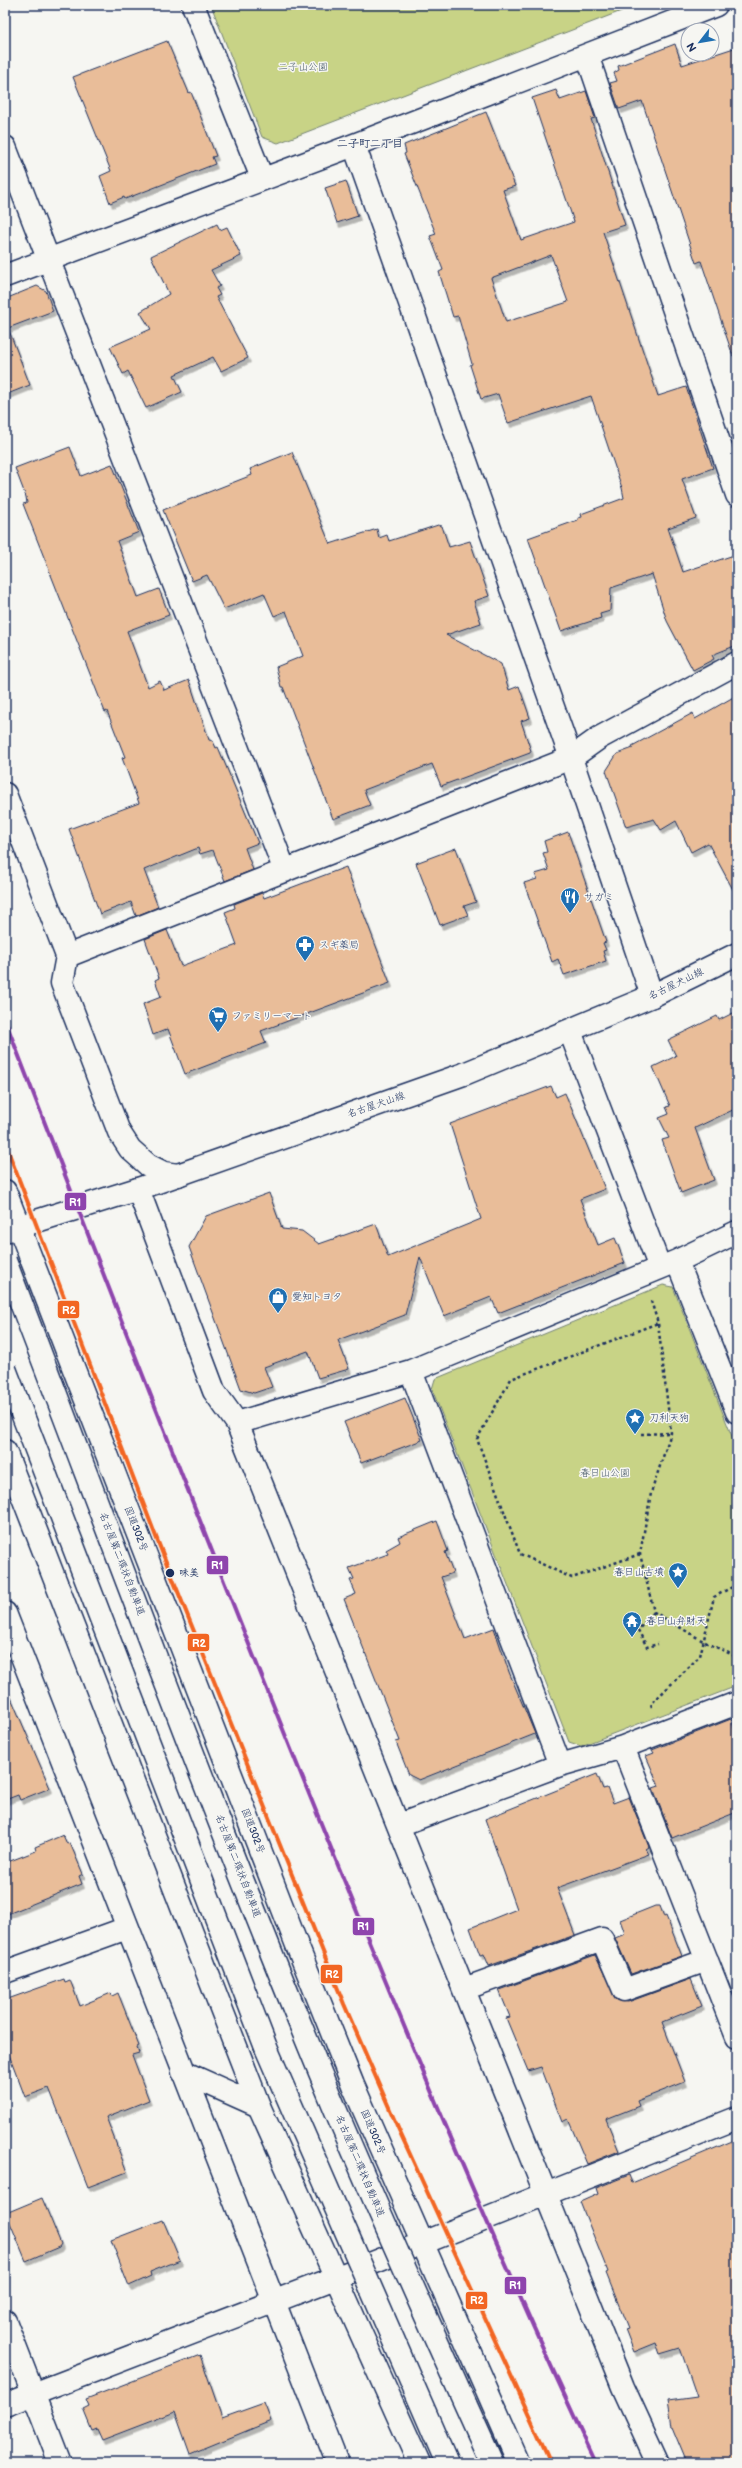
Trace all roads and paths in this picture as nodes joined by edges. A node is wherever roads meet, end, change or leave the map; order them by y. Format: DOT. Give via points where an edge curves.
graph roads {
  1 [pos="193,5"];
  2 [pos="716,5"];
  3 [pos="587,55"];
  4 [pos="354,145"];
  5 [pos="5,147"];
  6 [pos="262,178"];
  7 [pos="50,259"];
  8 [pos="5,276"];
  9 [pos="737,495"];
  10 [pos="737,664"];
  11 [pos="571,758"];
  12 [pos="5,794"];
  13 [pos="285,871"];
  14 [pos="737,954"];
  15 [pos="67,956"];
  16 [pos="652,996"];
  17 [pos="570,1031"];
  18 [pos="178,1175"];
  19 [pos="138,1188"];
  20 [pos="5,1191"];
  21 [pos="12,1229"];
  22 [pos="737,1232"];
  23 [pos="5,1261"];
  24 [pos="669,1264"];
  25 [pos="650,1297"];
  26 [pos="658,1323"];
  27 [pos="5,1369"];
  28 [pos="411,1371"];
  29 [pos="737,1412"];
  30 [pos="237,1423"];
  31 [pos="671,1433"];
  32 [pos="641,1434"];
  33 [pos="5,1451"];
  34 [pos="640,1554"];
  35 [pos="737,1589"];
  36 [pos="654,1612"];
  37 [pos="5,1613"];
  38 [pos="703,1641"];
  39 [pos="658,1644"];
  40 [pos="737,1657"];
  41 [pos="737,1703"];
  42 [pos="653,1711"];
  43 [pos="623,1748"];
  44 [pos="560,1765"];
  45 [pos="399,1824"];
  46 [pos="127,1928"];
  47 [pos="707,1960"];
  48 [pos="5,1972"];
  49 [pos="464,1989"];
  50 [pos="737,2037"];
  51 [pos="183,2072"];
  52 [pos="259,2106"];
  53 [pos="737,2118"];
  54 [pos="545,2194"];
  55 [pos="421,2243"];
  56 [pos="335,2278"];
  57 [pos="272,2301"];
  58 [pos="5,2321"];
  59 [pos="33,2393"];
  60 [pos="5,2404"];
  61 [pos="60,2463"];
  62 [pos="337,2463"];
  63 [pos="419,2463"];
  64 [pos="447,2463"];
  65 [pos="492,2463"];
  66 [pos="519,2463"];
  67 [pos="658,2463"];
  1 -- 6 [label="main road"];
  2 -- 3 [label="main road"];
  3 -- 4 [label="main road"];
  3 -- 9 [label="main road"];
  4 -- 6 [label="main road"];
  4 -- 11 [label="main road"];
  5 -- 7 [label="main road"];
  6 -- 7 [label="main road"];
  7 -- 8 [label="main road"];
  7 -- 13 [label="main road"];
  10 -- 11 [label="main road" via="599,738"];
  11 -- 13 [label="main road"];
  11 -- 16 [label="main road"];
  12 -- 15 [label="main road"];
  13 -- 15 [label="main road"];
  14 -- 16 [label="main road, 名古屋犬山線"];
  15 -- 18 [label="main road" via="62,983 119,1132 130,1149 148,1165 164,1173"];
  16 -- 17 [label="main road, 名古屋犬山線"];
  17 -- 18 [label="main road, 名古屋犬山線" via="464,1074"];
  17 -- 24 [label="main road"];
  18 -- 19 [label="main road, 名古屋犬山線"];
  19 -- 21 [label="main road, 名古屋犬山線"];
  19 -- 30 [label="main road" via="214,1391"];
  20 -- 21 [label="main road, 国道302号"];
  21 -- 55 [label="main road, 国道302号" via="303,1960"];
  22 -- 24 [label="main road"];
  23 -- 65 [label="main road, 名古屋第二環状自動車道, bridge" via="260,1922 336,2111 418,2301"];
  24 -- 28 [label="main road"];
  24 -- 29 [label="main road"];
  25 -- 26 [label="path"];
  26 -- 31 [label="path"];
  26 -- 34 [label="path" via="511,1379 476,1439 520,1554 572,1578"];
  27 -- 64 [label="main road, bridge" via="267,2050"];
  28 -- 30 [label="main road"];
  28 -- 44 [label="main road"];
  30 -- 45 [label="main road"];
  31 -- 32 [label="path"];
  31 -- 34 [label="path" via="651,1493"];
  33 -- 52 [label="main road"];
  34 -- 36 [label="path"];
  35 -- 38 [label="path" via="734,1586 714,1598"];
  36 -- 38 [label="path"];
  36 -- 39 [label="path" via="638,1630 646,1647"];
  37 -- 46 [label="main road"];
  38 -- 40 [label="path"];
  38 -- 42 [label="path" via="700,1656 651,1704"];
  41 -- 43 [label="main road"];
  43 -- 44 [label="main road"];
  43 -- 47 [label="main road"];
  44 -- 45 [label="main road"];
  45 -- 49 [label="main road"];
  46 -- 48 [label="main road"];
  46 -- 51 [label="main road"];
  47 -- 49 [label="main road" via="624,1990 602,1939"];
  47 -- 50 [label="main road"];
  49 -- 54 [label="main road"];
  51 -- 52 [label="main road"];
  51 -- 57 [label="main road"];
  52 -- 56 [label="main road"];
  53 -- 54 [label="main road"];
  54 -- 55 [label="main road"];
  54 -- 67 [label="main road" via="623,2386"];
  55 -- 56 [label="main road"];
  55 -- 66 [label="main road, 国道302号"];
  56 -- 57 [label="main road"];
  56 -- 63 [label="main road"];
  57 -- 59 [label="main road"];
  57 -- 62 [label="main road"];
  58 -- 59 [label="main road"];
  59 -- 60 [label="main road"];
  59 -- 61 [label="main road"];
}
